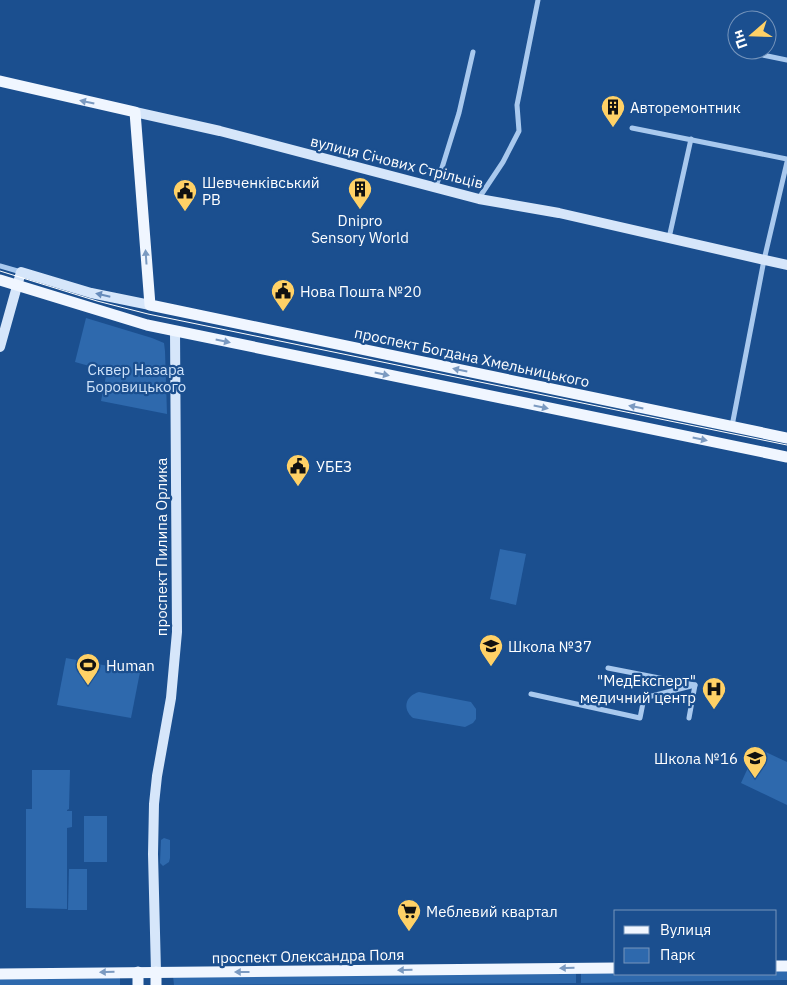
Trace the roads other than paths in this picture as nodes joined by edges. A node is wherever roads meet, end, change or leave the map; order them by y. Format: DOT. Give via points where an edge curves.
graph roads {
  1 [pos="538,0"];
  2 [pos="473,52"];
  3 [pos="0,81"];
  4 [pos="134,112"];
  5 [pos="632,128"];
  6 [pos="691,139"];
  7 [pos="787,161"];
  8 [pos="436,187"];
  9 [pos="479,199"];
  10 [pos="670,238"];
  11 [pos="764,260"];
  12 [pos="787,265"];
  13 [pos="0,266"];
  14 [pos="21,272"];
  15 [pos="0,280"];
  16 [pos="17,285"];
  17 [pos="150,305"];
  18 [pos="176,311"];
  19 [pos="175,331"];
  20 [pos="0,347"];
  21 [pos="494,377"];
  22 [pos="490,396"];
  23 [pos="732,426"];
  24 [pos="787,438"];
  25 [pos="728,445"];
  26 [pos="787,457"];
  27 [pos="608,668"];
  28 [pos="695,684"];
  29 [pos="531,694"];
  30 [pos="689,718"];
  31 [pos="614,968"];
  32 [pos="138,972"];
  33 [pos="156,972"];
  34 [pos="0,974"];
  35 [pos="138,985"];
  36 [pos="156,985"];
  1 -- 9 [label="street" via="517,104 519,131"];
  2 -- 8 [label="street"];
  4 -- 3 [label="main road, вулиця Січових Стрільців, one-way"];
  4 -- 8 [label="street, вулиця Січових Стрільців"];
  17 -- 4 [label="main road, one-way"];
  5 -- 6 [label="street"];
  6 -- 7 [label="street"];
  6 -- 10 [label="street"];
  7 -- 11 [label="street"];
  8 -- 9 [label="street, вулиця Січових Стрільців"];
  9 -- 10 [label="street, вулиця Січових Стрільців"];
  10 -- 11 [label="street, вулиця Січових Стрільців"];
  11 -- 12 [label="street, вулиця Січових Стрільців"];
  11 -- 23 [label="street"];
  13 -- 14 [label="street"];
  14 -- 16 [label="street"];
  17 -- 14 [label="street, one-way"];
  15 -- 16 [label="main road"];
  16 -- 19 [label="main road"];
  16 -- 20 [label="street"];
  17 -- 18 [label="main road, проспект Богдана Хмельницького"];
  18 -- 19 [label="main road"];
  21 -- 18 [label="main road, проспект Богдана Хмельницького, one-way"];
  19 -- 22 [label="main road, one-way"];
  19 -- 33 [label="street, проспект Пилипа Орлика" via="177,632 171,698 154,804"];
  21 -- 22 [label="main road"];
  23 -- 21 [label="main road, проспект Богдана Хмельницького, one-way"];
  22 -- 25 [label="main road, one-way"];
  23 -- 24 [label="main road, проспект Богдана Хмельницького"];
  23 -- 25 [label="main road"];
  25 -- 26 [label="main road"];
  27 -- 28 [label="street"];
  28 -- 29 [label="street" via="644,698 640,718"];
  28 -- 30 [label="street"];
  31 -- 33 [label="main road, проспект Олександра Поля, one-way"];
  32 -- 33 [label="main road, проспект Олександра Поля"];
  32 -- 34 [label="main road, проспект Олександра Поля, one-way"];
  32 -- 35 [label="main road"];
  33 -- 36 [label="main road"];
}
